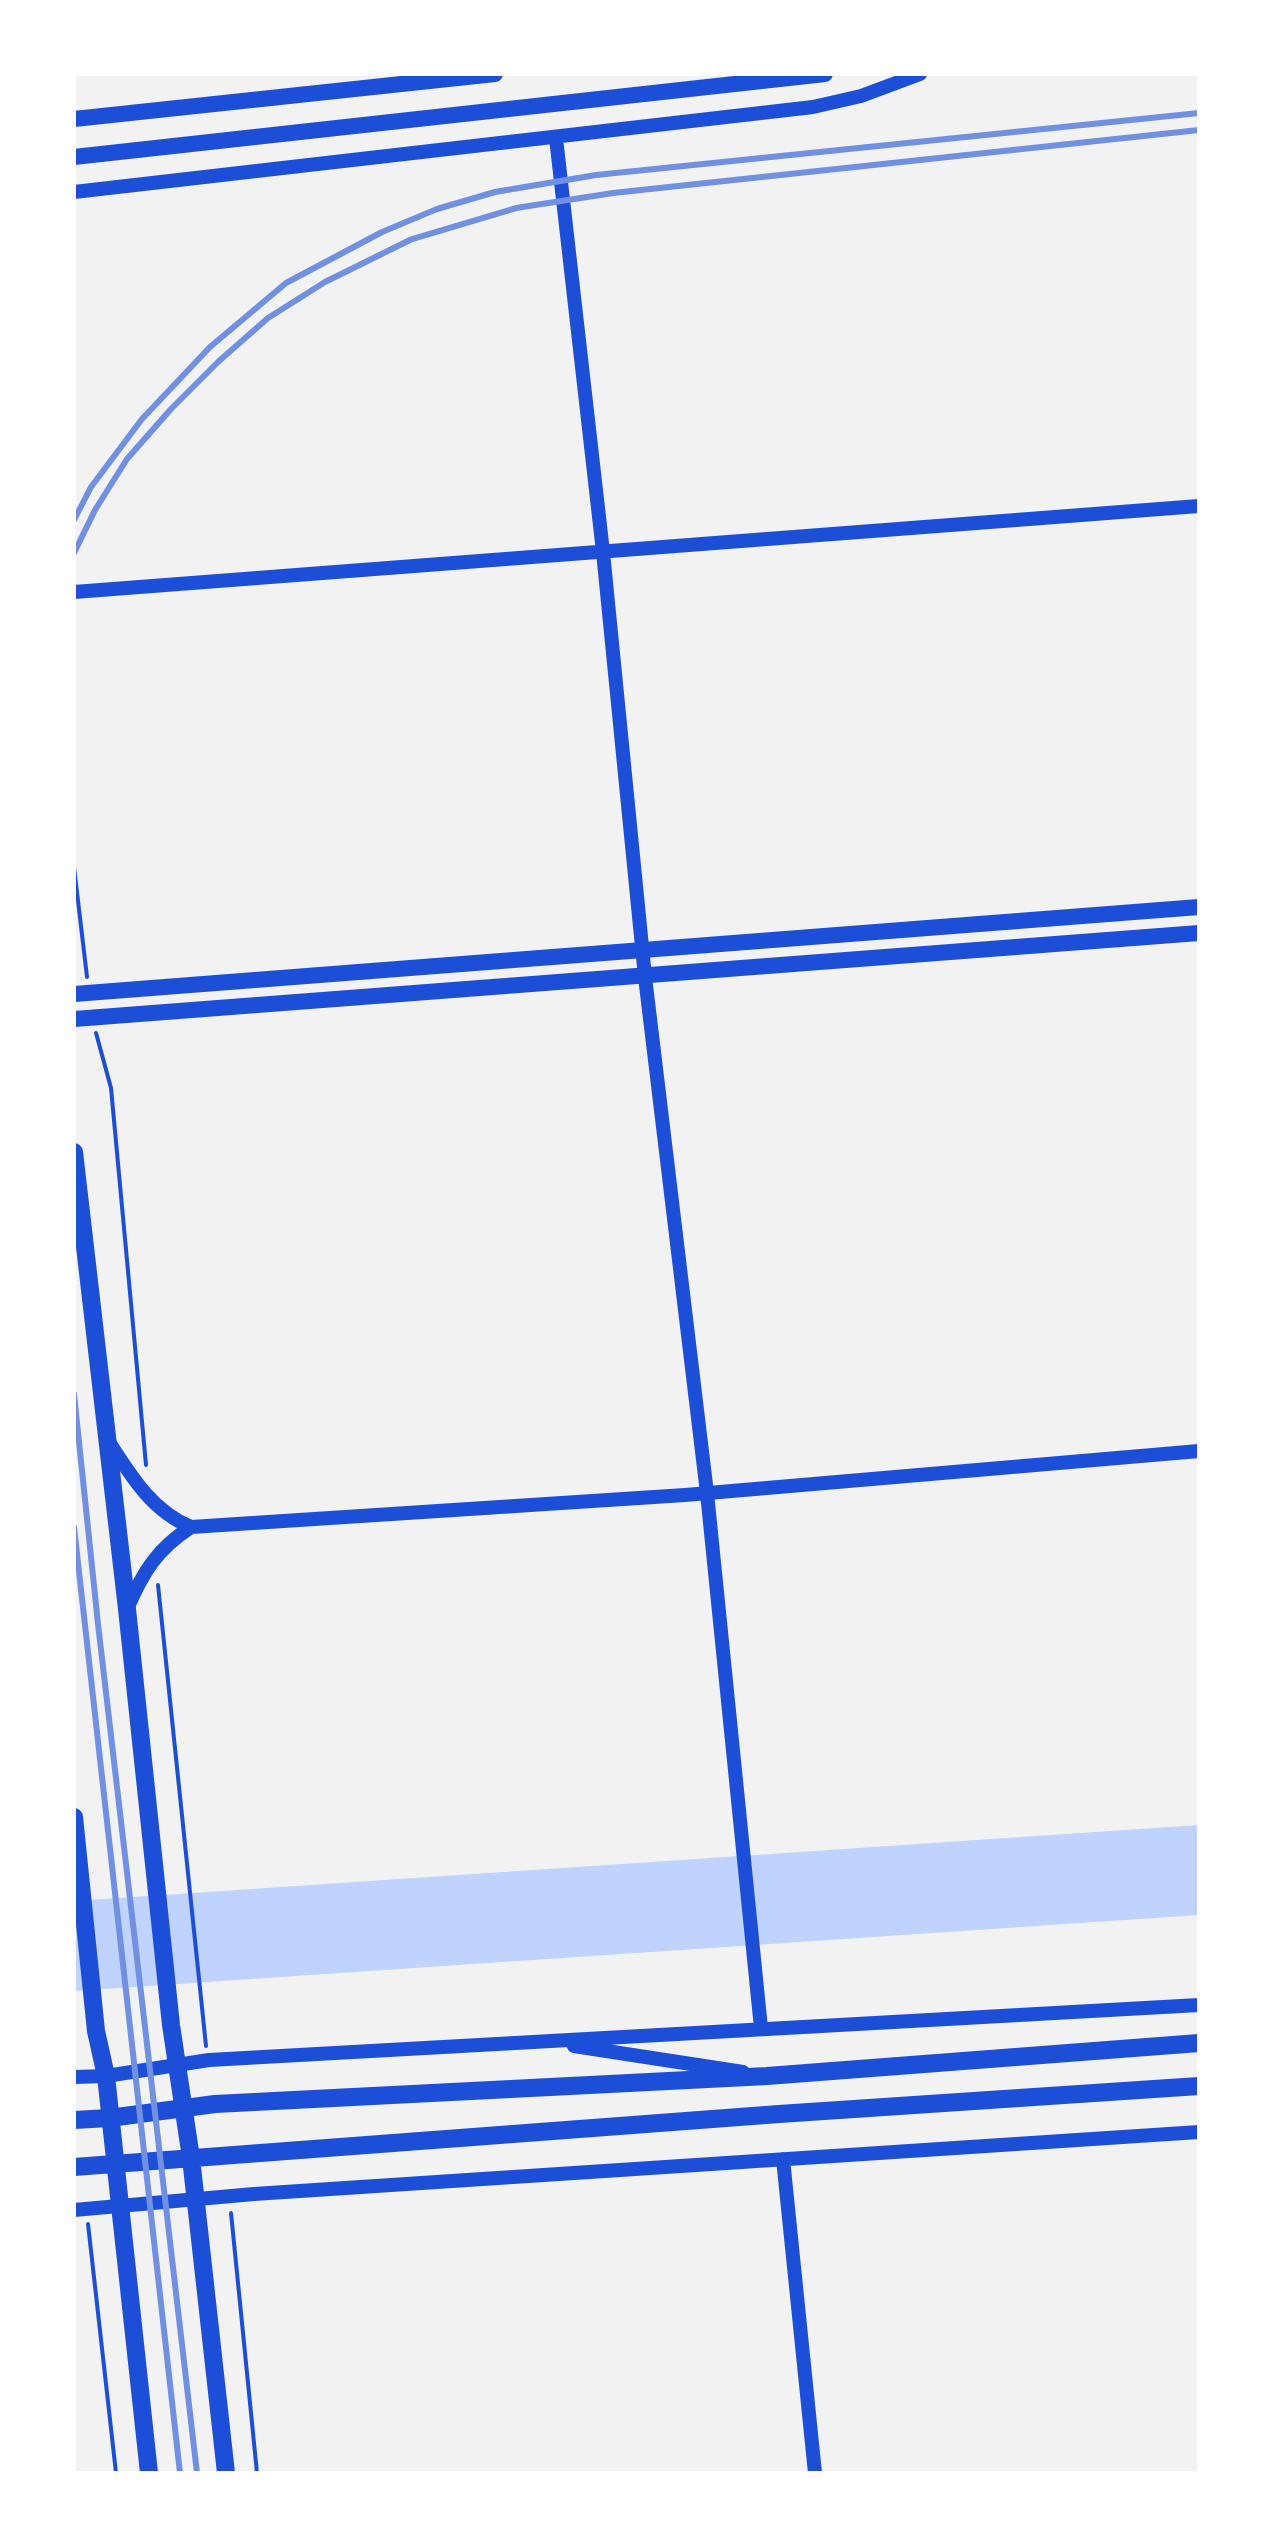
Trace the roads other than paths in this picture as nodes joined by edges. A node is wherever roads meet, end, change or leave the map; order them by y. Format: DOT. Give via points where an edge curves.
graph roads {
  1 [pos="495,74"];
  2 [pos="825,74"];
  3 [pos="920,74"];
  4 [pos="74,119"];
  5 [pos="556,138"];
  6 [pos="74,157"];
  7 [pos="74,192"];
  8 [pos="1199,506"];
  9 [pos="603,552"];
  10 [pos="75,593"];
  11 [pos="1199,907"];
  12 [pos="1199,933"];
  13 [pos="642,951"];
  14 [pos="645,977"];
  15 [pos="82,994"];
  16 [pos="74,1019"];
  17 [pos="74,1152"];
  18 [pos="107,1438"];
  19 [pos="1199,1451"];
  20 [pos="707,1493"];
  21 [pos="191,1527"];
  22 [pos="127,1609"];
  23 [pos="74,1817"];
  24 [pos="1199,2005"];
  25 [pos="761,2028"];
  26 [pos="548,2042"];
  27 [pos="1199,2043"];
  28 [pos="178,2065"];
  29 [pos="106,2076"];
  30 [pos="767,2076"];
  31 [pos="74,2077"];
  32 [pos="1199,2086"];
  33 [pos="183,2107"];
  34 [pos="109,2118"];
  35 [pos="74,2120"];
  36 [pos="1199,2132"];
  37 [pos="191,2158"];
  38 [pos="783,2159"];
  39 [pos="114,2165"];
  40 [pos="74,2167"];
  41 [pos="195,2199"];
  42 [pos="119,2208"];
  43 [pos="80,2210"];
  44 [pos="149,2473"];
  45 [pos="226,2473"];
  46 [pos="815,2473"];
  1 -- 4 [label="main road"];
  2 -- 6 [label="main road"];
  3 -- 5 [label="street" via="813,107"];
  5 -- 7 [label="street"];
  5 -- 9 [label="street"];
  8 -- 9 [label="street"];
  9 -- 10 [label="street"];
  9 -- 13 [label="street"];
  11 -- 13 [label="main road"];
  12 -- 14 [label="main road"];
  13 -- 14 [label="street"];
  13 -- 15 [label="main road"];
  14 -- 16 [label="main road"];
  14 -- 20 [label="street"];
  17 -- 18 [label="main road"];
  18 -- 21 [label="street" via="150,1500"];
  18 -- 22 [label="main road"];
  19 -- 20 [label="street"];
  20 -- 21 [label="street"];
  20 -- 25 [label="street"];
  21 -- 22 [label="street" via="155,1557"];
  22 -- 28 [label="main road"];
  23 -- 29 [label="main road" via="96,2031"];
  24 -- 25 [label="street"];
  25 -- 26 [label="street"];
  26 -- 28 [label="street"];
  26 -- 30 [label="street"];
  27 -- 30 [label="main road"];
  28 -- 29 [label="street"];
  28 -- 33 [label="main road"];
  29 -- 31 [label="street"];
  29 -- 34 [label="main road"];
  30 -- 33 [label="main road"];
  32 -- 37 [label="main road"];
  33 -- 34 [label="main road"];
  33 -- 37 [label="main road"];
  34 -- 35 [label="main road"];
  34 -- 39 [label="main road"];
  36 -- 38 [label="street"];
  37 -- 39 [label="main road"];
  37 -- 41 [label="main road"];
  38 -- 41 [label="street"];
  38 -- 46 [label="street"];
  39 -- 40 [label="main road"];
  39 -- 42 [label="main road"];
  41 -- 42 [label="street"];
  41 -- 45 [label="main road"];
  42 -- 43 [label="street"];
  42 -- 44 [label="main road"];
}
